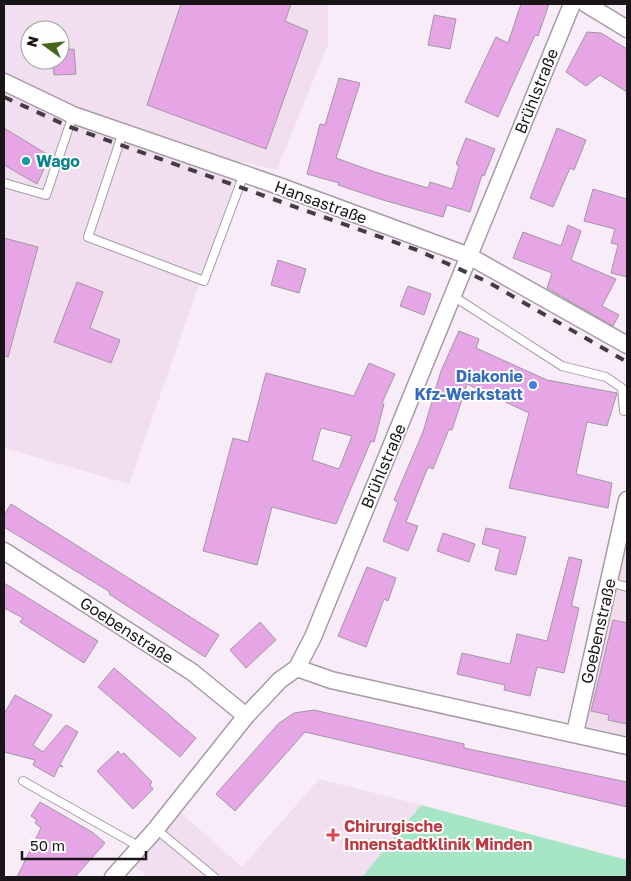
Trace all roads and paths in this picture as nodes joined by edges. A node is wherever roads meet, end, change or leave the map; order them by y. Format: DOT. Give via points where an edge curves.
graph roads {
  1 [pos="572,4"];
  2 [pos="586,4"];
  3 [pos="627,29"];
  4 [pos="4,82"];
  5 [pos="74,115"];
  6 [pos="123,132"];
  7 [pos="244,174"];
  8 [pos="4,183"];
  9 [pos="469,256"];
  10 [pos="453,296"];
  11 [pos="627,345"];
  12 [pos="624,411"];
  13 [pos="627,500"];
  14 [pos="4,551"];
  15 [pos="609,582"];
  16 [pos="627,587"];
  17 [pos="297,668"];
  18 [pos="246,716"];
  19 [pos="575,733"];
  20 [pos="627,746"];
  21 [pos="23,781"];
  22 [pos="156,829"];
  23 [pos="140,847"];
  24 [pos="113,877"];
  25 [pos="214,877"];
  1 -- 9 [label="street, Brühlstraße"];
  2 -- 3 [label="street"];
  4 -- 5 [label="street, Hansastraße"];
  5 -- 6 [label="street, Hansastraße"];
  5 -- 8 [label="lane" via="46,195"];
  6 -- 7 [label="street, Hansastraße"];
  6 -- 7 [label="lane" via="88,237 204,281"];
  7 -- 9 [label="street, Hansastraße"];
  9 -- 10 [label="street, Brühlstraße"];
  9 -- 11 [label="street, Hansastraße"];
  10 -- 12 [label="lane" via="562,366 606,377 622,388"];
  10 -- 17 [label="street, Brühlstraße" via="313,637"];
  13 -- 15 [label="street, Goebenstraße"];
  14 -- 18 [label="street, Goebenstraße" via="192,672"];
  15 -- 16 [label="lane"];
  15 -- 19 [label="street, Goebenstraße"];
  17 -- 18 [label="street, Brühlstraße" via="280,680"];
  17 -- 19 [label="street" via="332,680"];
  18 -- 22 [label="street, Brühlstraße"];
  19 -- 20 [label="street"];
  21 -- 23 [label="lane"];
  22 -- 23 [label="street, Brühlstraße"];
  22 -- 25 [label="lane"];
  23 -- 24 [label="street, Brühlstraße"];
}
